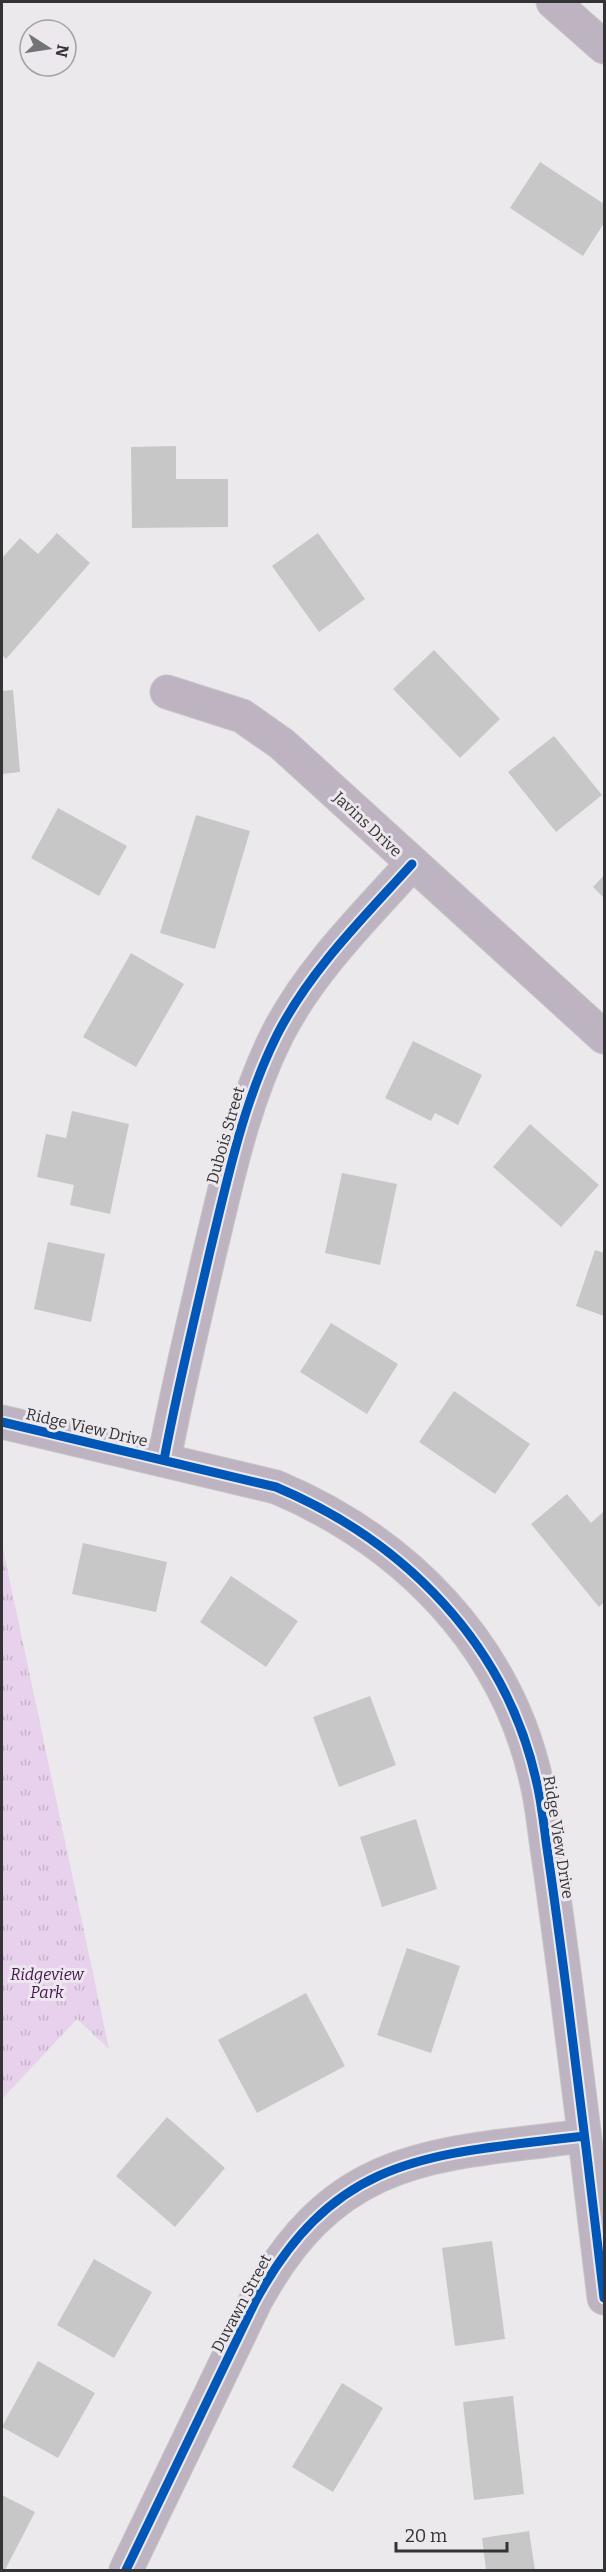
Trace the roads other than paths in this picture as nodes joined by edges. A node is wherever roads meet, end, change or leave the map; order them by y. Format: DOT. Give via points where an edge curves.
graph roads {
  1 [pos="553,2"];
  2 [pos="604,47"];
  3 [pos="167,692"];
  4 [pos="412,864"];
  5 [pos="604,1037"];
  6 [pos="2,1422"];
  7 [pos="164,1460"];
  8 [pos="584,2136"];
  9 [pos="604,2298"];
  10 [pos="126,2571"];
  1 -- 2 [label="street"];
  3 -- 4 [label="street, Javins Drive" via="242,716 282,744"];
  4 -- 5 [label="street, Javins Drive"];
  4 -- 7 [label="street, Dubois Street" via="305,989 278,1033 253,1088 233,1152"];
  6 -- 7 [label="street, Ridge View Drive"];
  7 -- 8 [label="street, Ridge View Drive" via="276,1487 343,1519 413,1571 446,1605 485,1657 514,1715 537,1783"];
  8 -- 9 [label="street, Ridge View Drive"];
  8 -- 10 [label="street, Duvawn Street" via="423,2158 374,2177 315,2218 297,2236 265,2283"];
}
